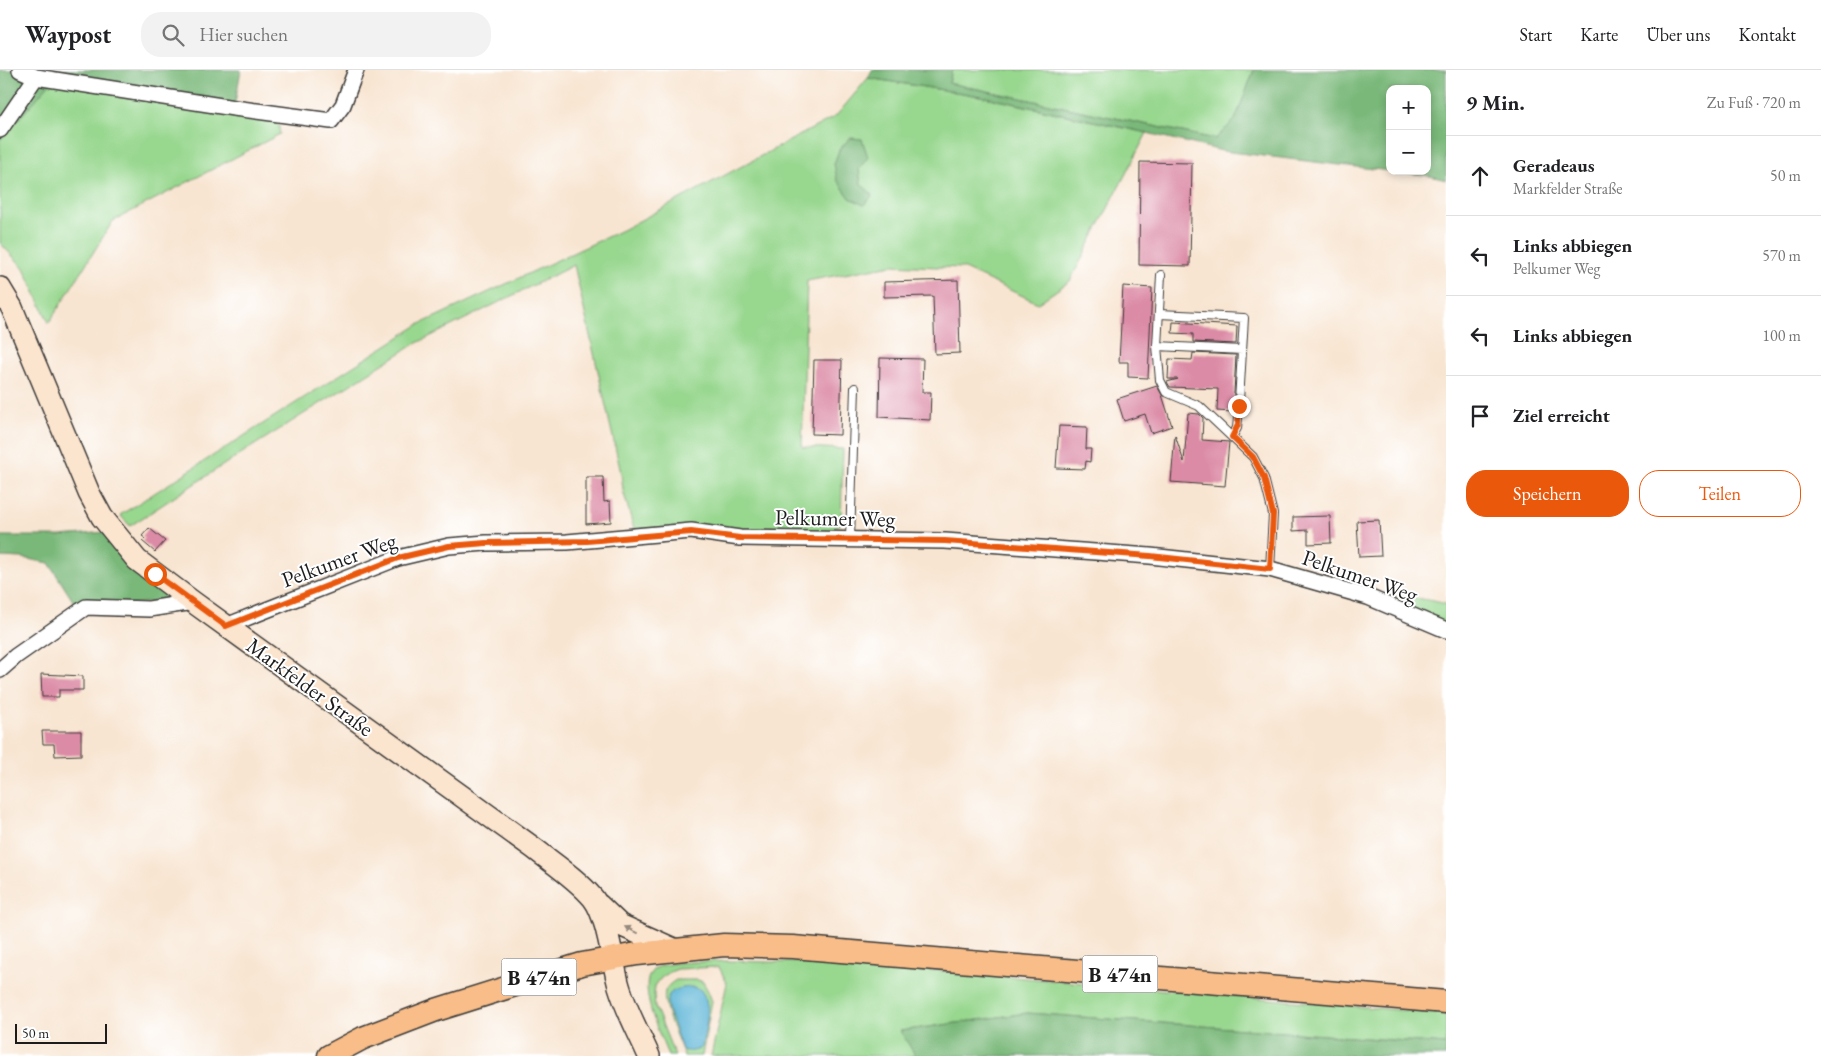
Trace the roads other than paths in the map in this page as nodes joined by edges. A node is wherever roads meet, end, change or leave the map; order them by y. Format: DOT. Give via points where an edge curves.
graph roads {
  1 [pos="20,70"];
  2 [pos="356,70"];
  3 [pos="36,77"];
  4 [pos="0,130"];
  5 [pos="1161,275"];
  6 [pos="0,288"];
  7 [pos="6,309"];
  8 [pos="1159,314"];
  9 [pos="1157,346"];
  10 [pos="1242,350"];
  11 [pos="856,388"];
  12 [pos="1232,437"];
  13 [pos="850,539"];
  14 [pos="1270,569"];
  15 [pos="193,602"];
  16 [pos="226,626"];
  17 [pos="1446,630"];
  18 [pos="0,670"];
  19 [pos="594,899"];
  20 [pos="676,950"];
  21 [pos="613,957"];
  22 [pos="1446,1002"];
  23 [pos="329,1056"];
  24 [pos="648,1056"];
  1 -- 3 [label="street"];
  2 -- 3 [label="street" via="343,105 331,121"];
  3 -- 4 [label="street"];
  5 -- 8 [label="lane"];
  6 -- 7 [label="street, Markfelder Straße"];
  7 -- 15 [label="street, Markfelder Straße" via="102,517 137,560"];
  8 -- 9 [label="lane"];
  8 -- 10 [label="lane" via="1244,318"];
  9 -- 10 [label="lane"];
  9 -- 12 [label="lane" via="1159,376 1164,391 1199,406"];
  10 -- 12 [label="lane" via="1238,425"];
  11 -- 13 [label="lane"];
  12 -- 14 [label="lane" via="1253,457 1264,478 1273,514"];
  13 -- 14 [label="street, Pelkumer Weg" via="955,542 1150,556"];
  13 -- 16 [label="street, Pelkumer Weg" via="740,538 691,532 449,546 398,558"];
  14 -- 17 [label="street, Pelkumer Weg" via="1368,597"];
  15 -- 16 [label="street, Markfelder Straße"];
  15 -- 18 [label="street" via="149,608 86,607"];
  16 -- 19 [label="street, Markfelder Straße" via="535,848"];
  20 -- 19 [label="street, one-way" via="620,925"];
  19 -- 21 [label="street, Markfelder Straße"];
  20 -- 21 [label="main road, B 474n"];
  20 -- 22 [label="main road, B 474n" via="724,945 793,947"];
  21 -- 23 [label="main road, B 474n" via="436,1010 363,1038"];
  21 -- 24 [label="street, Markfelder Straße" via="619,986"];
}
